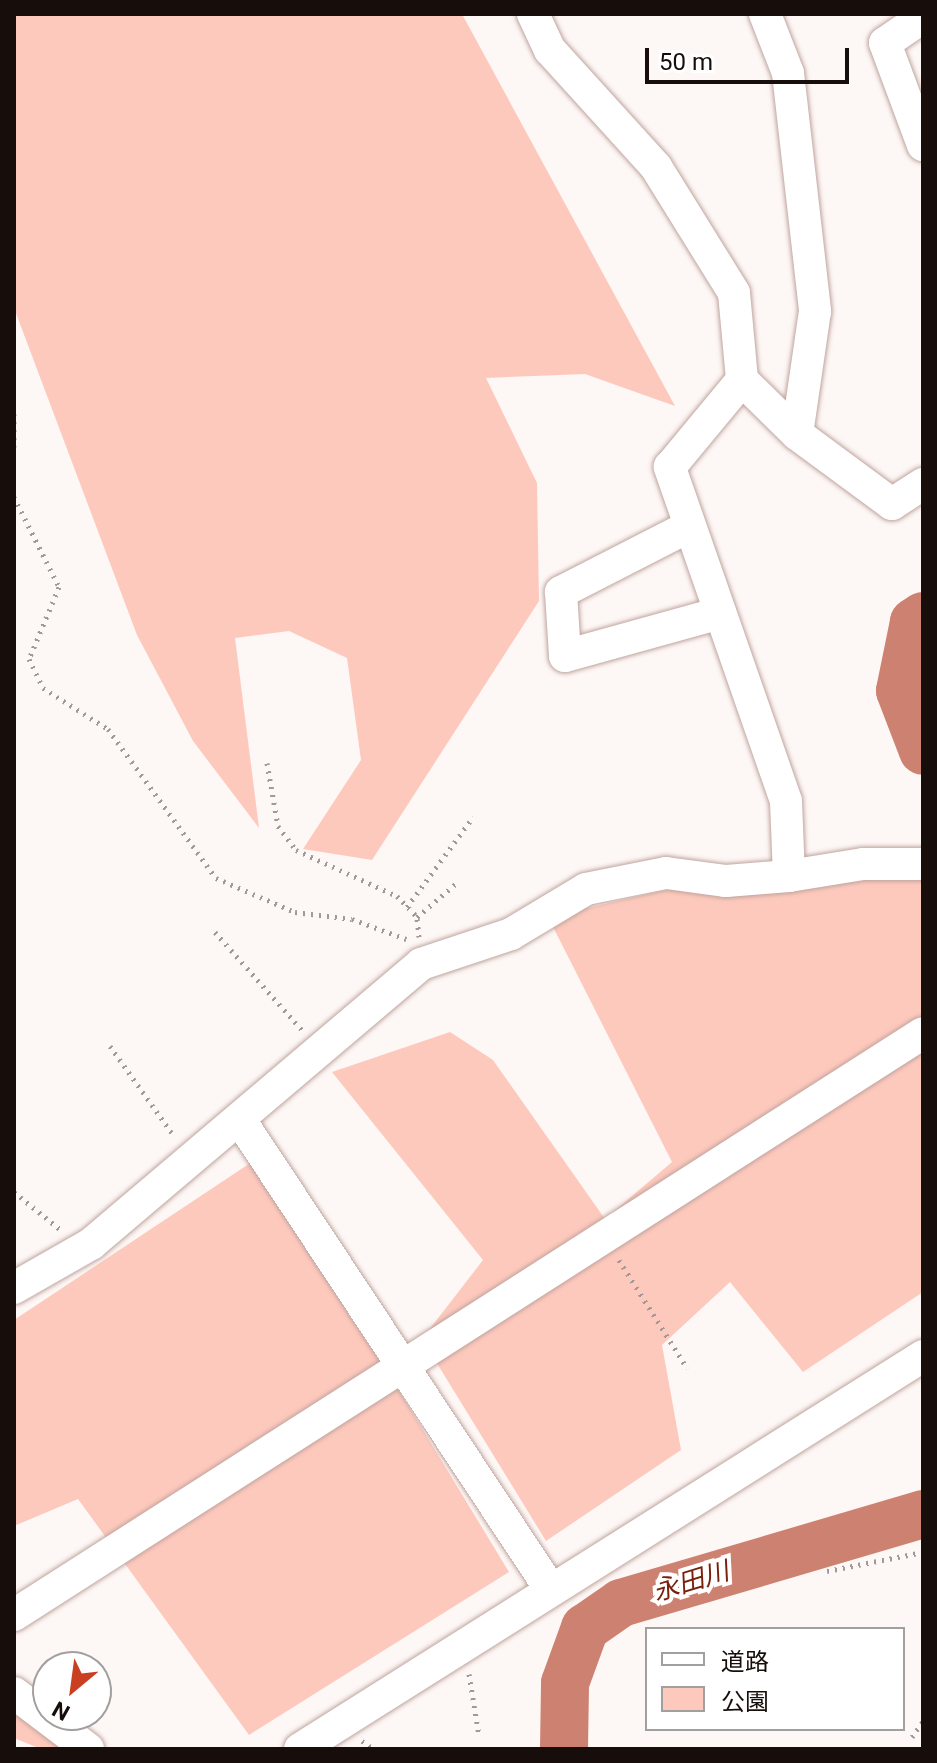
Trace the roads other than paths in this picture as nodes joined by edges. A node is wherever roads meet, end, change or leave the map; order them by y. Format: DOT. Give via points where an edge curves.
graph roads {
  1 [pos="533,14"];
  2 [pos="765,14"];
  3 [pos="923,17"];
  4 [pos="923,145"];
  5 [pos="742,380"];
  6 [pos="797,434"];
  7 [pos="923,484"];
  8 [pos="688,527"];
  9 [pos="720,613"];
  10 [pos="923,864"];
  11 [pos="789,876"];
  12 [pos="923,1033"];
  13 [pos="242,1123"];
  14 [pos="14,1288"];
  15 [pos="923,1356"];
  16 [pos="396,1366"];
  17 [pos="551,1590"];
  18 [pos="14,1615"];
  19 [pos="14,1693"];
  20 [pos="88,1749"];
  21 [pos="300,1749"];
  1 -- 5 [label="street" via="550,50 656,167 734,293"];
  2 -- 6 [label="street" via="788,73 815,311"];
  3 -- 4 [label="street" via="885,43"];
  5 -- 6 [label="street"];
  5 -- 8 [label="street" via="670,467"];
  6 -- 7 [label="street" via="892,504"];
  8 -- 9 [label="street"];
  8 -- 9 [label="street" via="561,592 565,656"];
  9 -- 11 [label="street" via="786,801"];
  10 -- 11 [label="street" via="863,864"];
  11 -- 13 [label="street" via="726,881 666,873 586,889 511,934 421,964"];
  12 -- 16 [label="street"];
  13 -- 14 [label="street" via="84,1248"];
  13 -- 16 [label="street"];
  15 -- 17 [label="street"];
  16 -- 17 [label="street"];
  16 -- 18 [label="street"];
  17 -- 21 [label="street"];
  19 -- 20 [label="street"];
}
